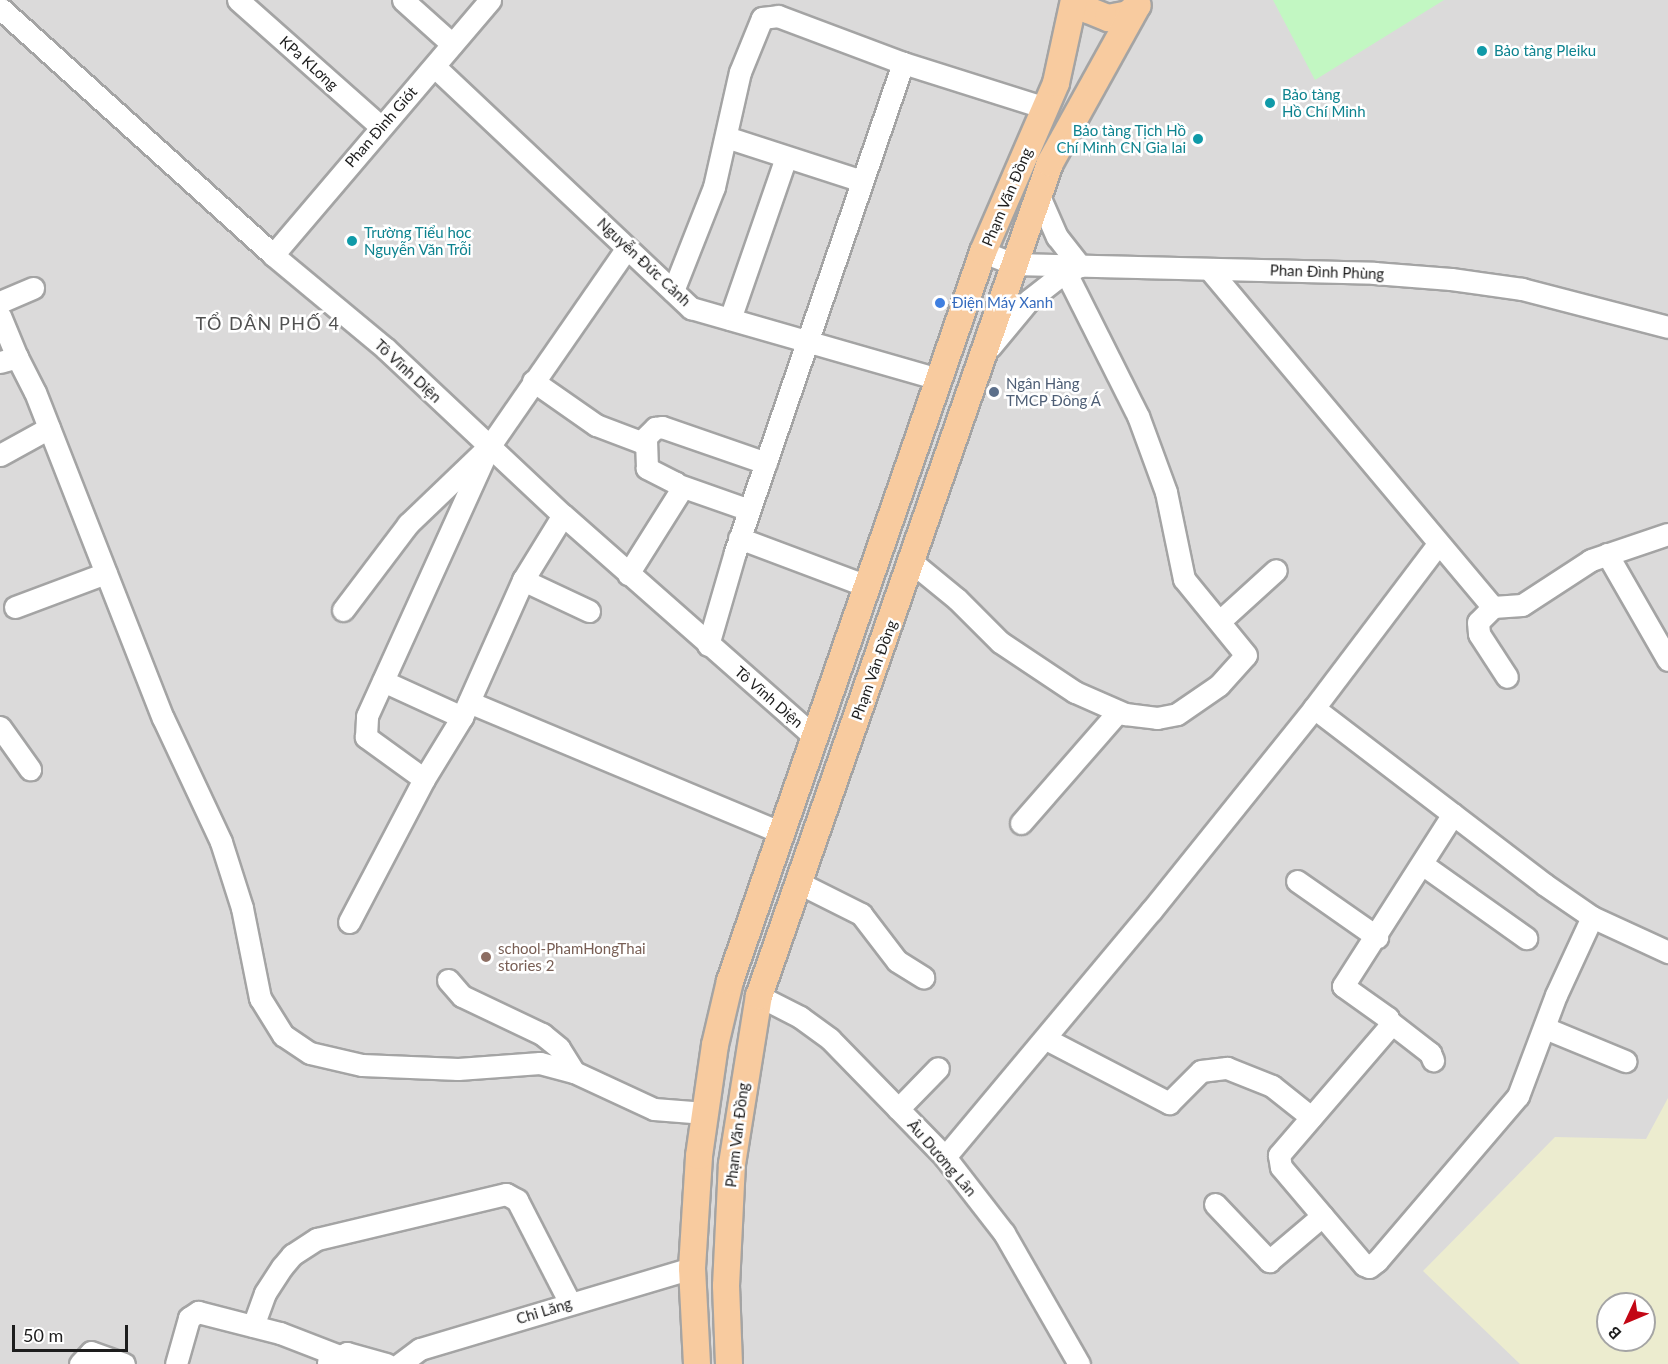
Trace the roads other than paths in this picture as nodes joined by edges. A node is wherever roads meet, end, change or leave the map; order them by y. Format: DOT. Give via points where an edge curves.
graph roads {
  1 [pos="238,0"];
  2 [pos="403,0"];
  3 [pos="490,0"];
  4 [pos="1074,0"];
  5 [pos="1081,0"];
  6 [pos="1139,3"];
  7 [pos="0,8"];
  8 [pos="452,44"];
  9 [pos="903,63"];
  10 [pos="435,67"];
  11 [pos="1046,108"];
  12 [pos="380,126"];
  13 [pos="726,137"];
  14 [pos="786,157"];
  15 [pos="862,181"];
  16 [pos="1039,196"];
  17 [pos="627,248"];
  18 [pos="983,252"];
  19 [pos="273,255"];
  20 [pos="1014,264"];
  21 [pos="1069,268"];
  22 [pos="1209,269"];
  23 [pos="33,288"];
  24 [pos="673,291"];
  25 [pos="0,302"];
  26 [pos="1001,302"];
  27 [pos="0,316"];
  28 [pos="730,319"];
  29 [pos="1668,327"];
  30 [pos="808,342"];
  31 [pos="8,359"];
  32 [pos="982,360"];
  33 [pos="938,379"];
  34 [pos="532,381"];
  35 [pos="49,428"];
  36 [pos="646,440"];
  37 [pos="489,447"];
  38 [pos="0,455"];
  39 [pos="765,463"];
  40 [pos="681,486"];
  41 [pos="749,510"];
  42 [pos="563,515"];
  43 [pos="1668,534"];
  44 [pos="739,538"];
  45 [pos="1438,544"];
  46 [pos="1607,554"];
  47 [pos="913,563"];
  48 [pos="1276,570"];
  49 [pos="106,573"];
  50 [pos="628,574"];
  51 [pos="524,580"];
  52 [pos="867,586"];
  53 [pos="15,606"];
  54 [pos="1493,607"];
  55 [pos="343,610"];
  56 [pos="589,611"];
  57 [pos="1221,620"];
  58 [pos="708,645"];
  59 [pos="1668,660"];
  60 [pos="1507,677"];
  61 [pos="383,681"];
  62 [pos="1314,708"];
  63 [pos="465,709"];
  64 [pos="1118,712"];
  65 [pos="0,727"];
  66 [pos="814,736"];
  67 [pos="845,749"];
  68 [pos="30,769"];
  69 [pos="424,779"];
  70 [pos="1453,814"];
  71 [pos="1021,823"];
  72 [pos="780,832"];
  73 [pos="1422,864"];
  74 [pos="1296,881"];
  75 [pos="797,882"];
  76 [pos="1593,917"];
  77 [pos="350,922"];
  78 [pos="1377,937"];
  79 [pos="1526,938"];
  80 [pos="1668,952"];
  81 [pos="923,977"];
  82 [pos="448,980"];
  83 [pos="759,996"];
  84 [pos="1390,1022"];
  85 [pos="1545,1028"];
  86 [pos="1046,1039"];
  87 [pos="1433,1060"];
  88 [pos="1625,1061"];
  89 [pos="938,1068"];
  90 [pos="574,1072"];
  91 [pos="898,1109"];
  92 [pos="705,1113"];
  93 [pos="1311,1117"];
  94 [pos="945,1156"];
  95 [pos="1215,1204"];
  96 [pos="1322,1216"];
  97 [pos="692,1268"];
  98 [pos="570,1303"];
  99 [pos="253,1326"];
  100 [pos="332,1359"];
  101 [pos="80,1364"];
  102 [pos="124,1364"];
  103 [pos="176,1364"];
  104 [pos="386,1364"];
  105 [pos="400,1364"];
  106 [pos="697,1364"];
  107 [pos="729,1364"];
  108 [pos="1079,1364"];
  1 -- 12 [label="street, KPa KLơng"];
  2 -- 8 [label="street"];
  3 -- 8 [label="street, Phan Đình Giót"];
  4 -- 11 [label="main road, Phạm Văn Đồng" via="1069,38"];
  5 -- 6 [label="main road" via="1088,10 1108,18 1128,14"];
  6 -- 16 [label="main road, Phạm Văn Đồng" via="1084,96 1050,163"];
  7 -- 19 [label="street, Tô Vĩnh Diện"];
  8 -- 10 [label="street, Phan Đình Giót"];
  9 -- 11 [label="street"];
  9 -- 13 [label="street" via="769,15 756,27 740,72"];
  9 -- 15 [label="street"];
  10 -- 12 [label="street, Phan Đình Giót"];
  10 -- 17 [label="street, Nguyễn Đức Cảnh"];
  11 -- 18 [label="main road, Phạm Văn Đồng"];
  12 -- 19 [label="street, Phan Đình Giót"];
  13 -- 14 [label="street"];
  13 -- 24 [label="street" via="714,187"];
  14 -- 15 [label="street"];
  14 -- 28 [label="street"];
  15 -- 30 [label="street"];
  16 -- 20 [label="main road, Phạm Văn Đồng"];
  16 -- 21 [label="street"];
  17 -- 24 [label="street, Nguyễn Đức Cảnh"];
  17 -- 34 [label="street"];
  18 -- 20 [label="street, Phan Đình Phùng"];
  18 -- 33 [label="main road, Phạm Văn Đồng"];
  19 -- 37 [label="street, Tô Vĩnh Diện" via="385,348"];
  20 -- 21 [label="street, Phan Đình Phùng"];
  20 -- 26 [label="main road, Phạm Văn Đồng"];
  21 -- 22 [label="street, Phan Đình Phùng"];
  21 -- 26 [label="street" via="1018,288"];
  21 -- 32 [label="street" via="1029,300"];
  21 -- 57 [label="street" via="1138,416 1166,492 1184,579"];
  22 -- 29 [label="street, Phan Đình Phùng" via="1451,279 1522,288"];
  22 -- 45 [label="street"];
  23 -- 25 [label="street"];
  24 -- 28 [label="street, Nguyễn Đức Cảnh" via="691,308"];
  26 -- 32 [label="main road, Phạm Văn Đồng"];
  27 -- 31 [label="street"];
  28 -- 30 [label="street, Nguyễn Đức Cảnh"];
  30 -- 33 [label="street, Nguyễn Đức Cảnh"];
  30 -- 39 [label="street"];
  31 -- 35 [label="street"];
  32 -- 47 [label="main road, Phạm Văn Đồng"];
  33 -- 52 [label="main road, Phạm Văn Đồng"];
  34 -- 36 [label="street" via="596,425 641,442"];
  34 -- 37 [label="street"];
  35 -- 38 [label="street"];
  35 -- 49 [label="street"];
  36 -- 39 [label="street" via="655,428 662,427"];
  36 -- 40 [label="street" via="647,468"];
  37 -- 42 [label="street, Tô Vĩnh Diện"];
  37 -- 55 [label="street" via="408,524"];
  37 -- 61 [label="street"];
  39 -- 41 [label="street"];
  40 -- 41 [label="street"];
  40 -- 50 [label="street"];
  41 -- 44 [label="street"];
  42 -- 50 [label="street, Tô Vĩnh Diện"];
  42 -- 51 [label="street"];
  43 -- 46 [label="street"];
  44 -- 52 [label="street"];
  44 -- 58 [label="street"];
  45 -- 54 [label="street"];
  45 -- 62 [label="street"];
  46 -- 54 [label="street" via="1591,560 1522,606"];
  46 -- 59 [label="street"];
  47 -- 64 [label="street" via="1000,642 1075,692"];
  47 -- 67 [label="main road, Phạm Văn Đồng"];
  48 -- 57 [label="street"];
  49 -- 53 [label="street"];
  49 -- 90 [label="street" via="163,718 221,842 242,908 260,998 282,1035 310,1053 362,1065 458,1069 525,1062"];
  50 -- 58 [label="street, Tô Vĩnh Diện"];
  51 -- 56 [label="street"];
  51 -- 63 [label="street"];
  52 -- 66 [label="main road, Phạm Văn Đồng"];
  54 -- 60 [label="street" via="1478,622 1479,634"];
  57 -- 64 [label="street" via="1246,655 1220,685 1171,716 1143,717"];
  58 -- 66 [label="street, Tô Vĩnh Diện"];
  61 -- 63 [label="street"];
  61 -- 69 [label="street" via="367,716 366,737"];
  62 -- 70 [label="street"];
  62 -- 86 [label="street"];
  63 -- 69 [label="street"];
  63 -- 72 [label="street"];
  64 -- 71 [label="street"];
  65 -- 68 [label="street"];
  66 -- 67 [label="main road"];
  66 -- 72 [label="main road, Phạm Văn Đồng"];
  67 -- 75 [label="main road, Phạm Văn Đồng"];
  69 -- 77 [label="street"];
  70 -- 73 [label="street"];
  70 -- 76 [label="street"];
  72 -- 92 [label="main road, Phạm Văn Đồng" via="730,981"];
  73 -- 78 [label="street"];
  73 -- 79 [label="street"];
  74 -- 78 [label="street"];
  75 -- 81 [label="street" via="861,914 897,961"];
  75 -- 83 [label="main road, Phạm Văn Đồng"];
  76 -- 80 [label="street"];
  76 -- 85 [label="street"];
  78 -- 84 [label="street" via="1343,986"];
  82 -- 90 [label="street" via="462,996 542,1034 559,1048"];
  83 -- 91 [label="street, Âu Dương Lân" via="800,1017 830,1039"];
  83 -- 107 [label="main road, Phạm Văn Đồng" via="732,1164 726,1286"];
  84 -- 87 [label="street" via="1430,1053"];
  84 -- 93 [label="street"];
  85 -- 88 [label="street"];
  85 -- 96 [label="street" via="1518,1096 1374,1264 1364,1264"];
  86 -- 93 [label="street" via="1169,1102 1201,1071 1227,1068 1272,1086"];
  86 -- 94 [label="street"];
  89 -- 91 [label="street"];
  90 -- 92 [label="street" via="654,1109"];
  91 -- 94 [label="street, Âu Dương Lân"];
  92 -- 97 [label="main road, Phạm Văn Đồng"];
  93 -- 96 [label="street" via="1278,1161"];
  94 -- 108 [label="street, Âu Dương Lân" via="1004,1233"];
  95 -- 96 [label="street" via="1269,1261"];
  97 -- 98 [label="street, Chi Lăng"];
  97 -- 106 [label="main road, Phạm Văn Đồng"];
  98 -- 99 [label="street" via="517,1200 506,1194 317,1239 292,1255 282,1267 265,1293"];
  98 -- 105 [label="street, Chi Lăng" via="420,1349"];
  99 -- 100 [label="street"];
  99 -- 103 [label="street" via="195,1312 189,1318"];
  100 -- 104 [label="street" via="357,1354"];
  101 -- 102 [label="street" via="94,1352"];
}
